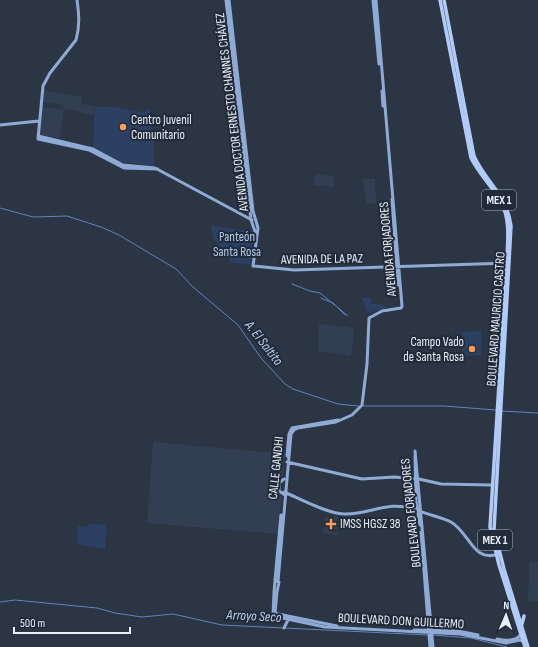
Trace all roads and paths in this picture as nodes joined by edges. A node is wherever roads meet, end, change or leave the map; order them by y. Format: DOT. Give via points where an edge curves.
graph roads {
  1 [pos="77,0"];
  2 [pos="227,0"];
  3 [pos="375,0"];
  4 [pos="440,0"];
  5 [pos="444,0"];
  6 [pos="39,121"];
  7 [pos="0,124"];
  8 [pos="465,129"];
  9 [pos="470,134"];
  10 [pos="253,221"];
  11 [pos="508,263"];
  12 [pos="398,266"];
  13 [pos="254,267"];
  14 [pos="401,308"];
  15 [pos="499,416"];
  16 [pos="287,462"];
  17 [pos="417,479"];
  18 [pos="492,485"];
  19 [pos="284,493"];
  20 [pos="420,513"];
  21 [pos="498,553"];
  22 [pos="277,580"];
  23 [pos="276,592"];
  24 [pos="274,614"];
  25 [pos="524,616"];
  26 [pos="288,620"];
  27 [pos="521,625"];
  28 [pos="334,627"];
  29 [pos="284,628"];
  30 [pos="430,632"];
  31 [pos="521,634"];
  32 [pos="524,645"];
  33 [pos="431,647"];
  34 [pos="528,647"];
  1 -- 6 [label="street" via="78,35 43,86"];
  2 -- 10 [label="street, AVENIDA DOCTOR ERNESTO CHANNES CHÁVEZ"];
  3 -- 12 [label="street, AVENIDA FORJADORES"];
  4 -- 8 [label="main road, BOULEVARD MAURICIO CASTRO / MEX 1"];
  5 -- 9 [label="main road, BOULEVARD MAURICIO CASTRO / MEX 1"];
  6 -- 7 [label="street"];
  6 -- 10 [label="street" via="38,137 89,150 124,168 158,169"];
  8 -- 9 [label="main road"];
  8 -- 11 [label="main road, BOULEVARD MAURICIO CASTRO / MEX 1" via="471,158 506,214"];
  9 -- 11 [label="main road, BOULEVARD MAURICIO CASTRO / MEX 1" via="474,156 479,166 508,208 512,235"];
  10 -- 13 [label="street, AVENIDA DOCTOR ERNESTO CHANNES CHÁVEZ" via="257,234 252,264"];
  11 -- 12 [label="street, AVENIDA DE LA PAZ"];
  11 -- 15 [label="main road, BOULEVARD MAURICIO CASTRO / MEX 1"];
  12 -- 13 [label="street, AVENIDA DE LA PAZ" via="294,270"];
  12 -- 14 [label="street, AVENIDA FORJADORES"];
  14 -- 16 [label="street, CALLE GANDHI" via="382,310 369,318 363,403 355,412 336,422 294,430"];
  15 -- 18 [label="main road, BOULEVARD MAURICIO CASTRO / MEX 1"];
  15 -- 21 [label="main road, BOULEVARD MAURICIO CASTRO / MEX 1" via="494,519"];
  16 -- 17 [label="street" via="355,479"];
  16 -- 19 [label="street, CALLE GANDHI"];
  16 -- 19 [label="street, CALLE GANDHI"];
  17 -- 17 [label="street, BOULEVARD FORJADORES" via="415,451"];
  17 -- 18 [label="street" via="441,484"];
  17 -- 20 [label="street, BOULEVARD FORJADORES"];
  18 -- 21 [label="main road, BOULEVARD MAURICIO CASTRO / MEX 1" via="490,527"];
  19 -- 20 [label="street" via="342,515 391,507"];
  19 -- 22 [label="street, CALLE GANDHI"];
  20 -- 21 [label="street" via="452,523 468,537 480,554 486,556"];
  20 -- 30 [label="street, BOULEVARD FORJADORES"];
  21 -- 27 [label="main road, BOULEVARD MAURICIO CASTRO / MEX 1"];
  21 -- 31 [label="main road, BOULEVARD MAURICIO CASTRO / MEX 1"];
  22 -- 23 [label="street"];
  22 -- 23 [label="street" via="273,583"];
  23 -- 24 [label="street"];
  24 -- 26 [label="street, BOULEVARD DON GUILLERMO"];
  24 -- 28 [label="street, BOULEVARD DON GUILLERMO"];
  25 -- 27 [label="main road"];
  26 -- 28 [label="street, BOULEVARD DON GUILLERMO"];
  26 -- 29 [label="street"];
  27 -- 34 [label="main road, BOULEVARD MAURICIO CASTRO / MEX 1"];
  28 -- 30 [label="street, BOULEVARD DON GUILLERMO"];
  30 -- 31 [label="street, BOULEVARD DON GUILLERMO" via="469,633 506,641 516,639"];
  30 -- 32 [label="street, BOULEVARD DON GUILLERMO" via="468,635 504,643 520,640"];
  30 -- 33 [label="street, BOULEVARD FORJADORES"];
  31 -- 32 [label="main road, BOULEVARD MAURICIO CASTRO / MEX 1"];
}
